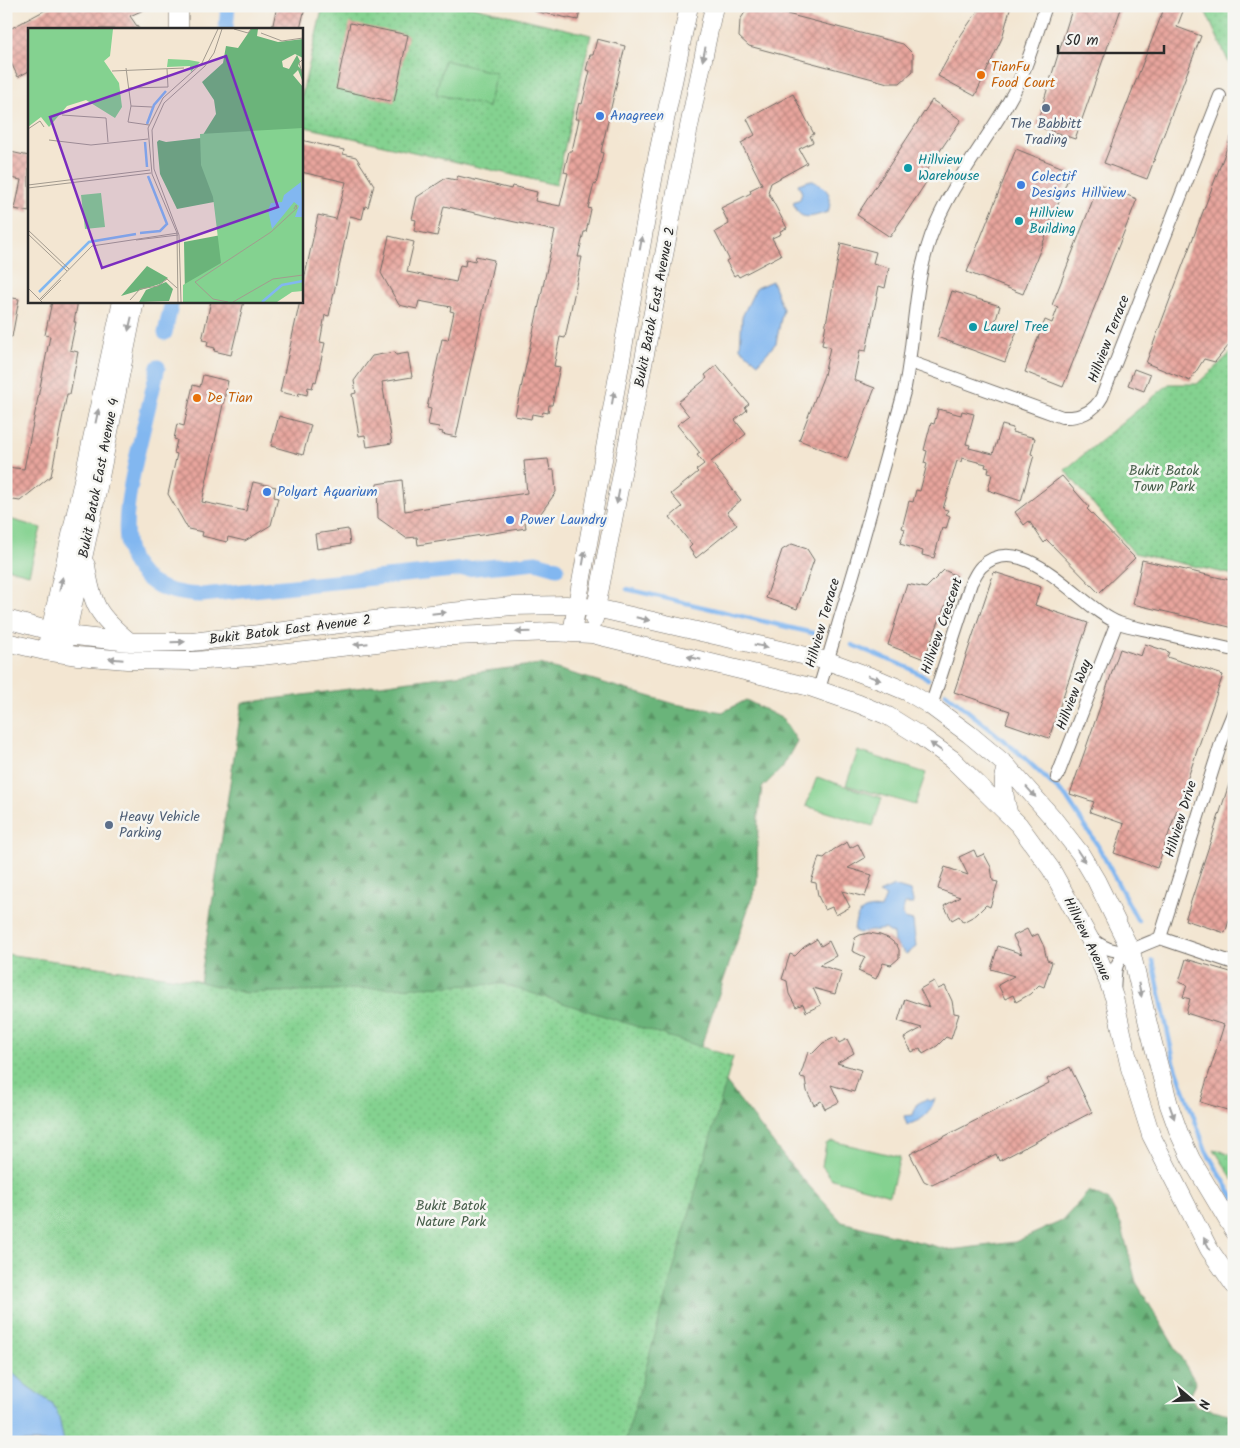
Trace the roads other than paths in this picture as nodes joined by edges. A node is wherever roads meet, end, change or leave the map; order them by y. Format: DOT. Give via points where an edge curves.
graph roads {
  1 [pos="179,6"];
  2 [pos="191,6"];
  3 [pos="689,6"];
  4 [pos="714,6"];
  5 [pos="1046,6"];
  6 [pos="179,28"];
  7 [pos="191,28"];
  8 [pos="1220,96"];
  9 [pos="122,302"];
  10 [pos="135,302"];
  11 [pos="910,362"];
  12 [pos="84,554"];
  13 [pos="576,606"];
  14 [pos="596,608"];
  15 [pos="6,618"];
  16 [pos="1117,622"];
  17 [pos="572,633"];
  18 [pos="58,634"];
  19 [pos="592,634"];
  20 [pos="6,642"];
  21 [pos="130,642"];
  22 [pos="1234,650"];
  23 [pos="54,653"];
  24 [pos="828,661"];
  25 [pos="819,689"];
  26 [pos="931,706"];
  27 [pos="1234,711"];
  28 [pos="1008,767"];
  29 [pos="1057,777"];
  30 [pos="1008,812"];
  31 [pos="1088,935"];
  32 [pos="1160,938"];
  33 [pos="1131,951"];
  34 [pos="1234,963"];
  35 [pos="1114,997"];
  36 [pos="1234,1231"];
  37 [pos="1234,1285"];
  1 -- 6 [label="street"];
  2 -- 7 [label="street"];
  13 -- 3 [label="street, Bukit Batok East Avenue 2, one-way" via="656,163"];
  4 -- 14 [label="street, Bukit Batok East Avenue 2, one-way"];
  5 -- 11 [label="street, Hillview Terrace" via="1024,72 951,194 932,235 919,276"];
  8 -- 11 [label="street, Hillview Terrace" via="1099,404 1078,416 1062,417"];
  18 -- 9 [label="street, Bukit Batok East Avenue 4, one-way"];
  10 -- 12 [label="street, Bukit Batok East Avenue 4, one-way"];
  11 -- 24 [label="street, Hillview Terrace"];
  12 -- 18 [label="street, Bukit Batok East Avenue 4"];
  12 -- 21 [label="street" via="90,592 98,609 111,627"];
  13 -- 14 [label="street, Bukit Batok East Avenue 2"];
  13 -- 17 [label="street, Bukit Batok East Avenue 2"];
  21 -- 13 [label="street, Bukit Batok East Avenue 2, one-way" via="192,642 512,606"];
  14 -- 19 [label="street, Bukit Batok East Avenue 2"];
  14 -- 24 [label="street, Bukit Batok East Avenue 2, one-way"];
  15 -- 18 [label="street, Bukit Batok East Avenue 2"];
  16 -- 22 [label="street, Hillview Crescent"];
  16 -- 26 [label="street, Hillview Crescent" via="1088,604 1042,567 1021,558 1004,556 989,560 971,583"];
  16 -- 29 [label="street, Hillview Way"];
  17 -- 19 [label="street, Bukit Batok East Avenue 2"];
  17 -- 23 [label="street, Bukit Batok East Avenue 2, one-way" via="508,632 430,637 191,661 126,660"];
  18 -- 21 [label="street, Bukit Batok East Avenue 2"];
  18 -- 23 [label="street, Bukit Batok East Avenue 4"];
  25 -- 19 [label="street, Bukit Batok East Avenue 2, one-way"];
  20 -- 23 [label="street, Bukit Batok East Avenue 2"];
  24 -- 25 [label="street, Hillview Terrace"];
  24 -- 26 [label="street, one-way" via="908,692"];
  30 -- 25 [label="street, Hillview Avenue, one-way" via="952,759 920,736 888,716"];
  26 -- 28 [label="street"];
  27 -- 32 [label="street, Hillview Drive"];
  28 -- 30 [label="street" via="1004,784"];
  28 -- 33 [label="street, one-way" via="1080,853"];
  30 -- 31 [label="street, Hillview Avenue" via="1051,869"];
  31 -- 33 [label="street" via="1107,949"];
  31 -- 35 [label="street, Hillview Avenue"];
  32 -- 33 [label="street"];
  32 -- 34 [label="street"];
  33 -- 35 [label="street" via="1117,966"];
  33 -- 36 [label="street, one-way" via="1171,1112 1191,1159"];
  37 -- 35 [label="street, Hillview Avenue, one-way" via="1209,1249 1151,1134 1130,1068"];
}
